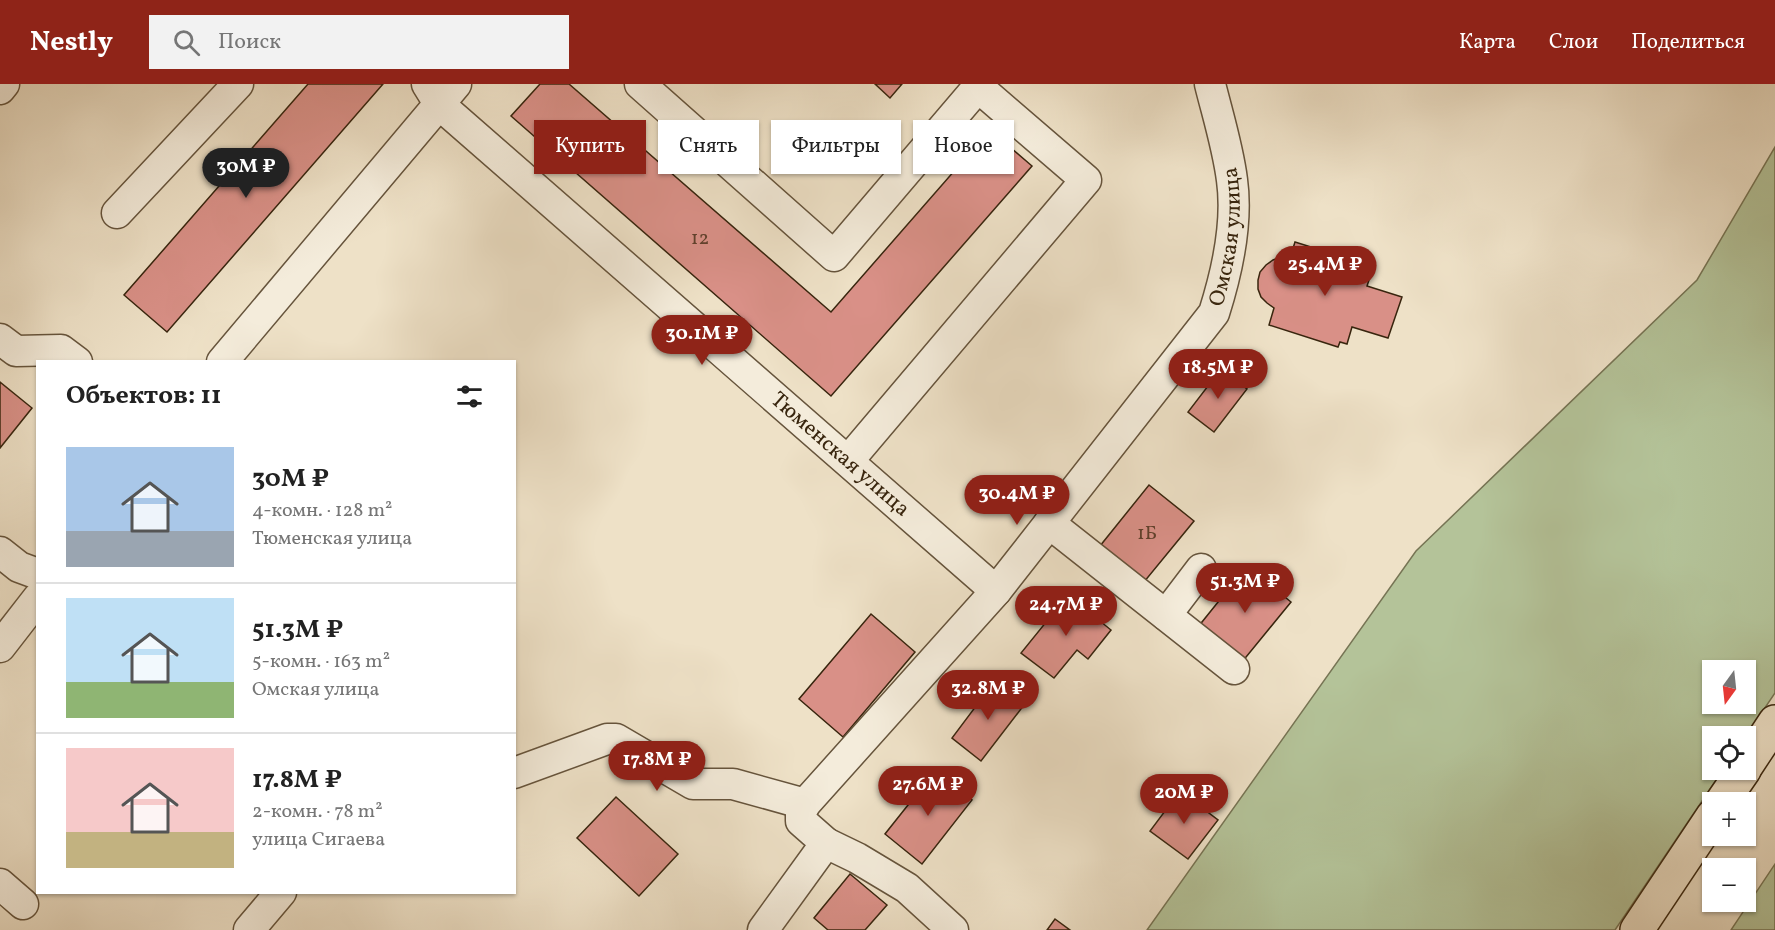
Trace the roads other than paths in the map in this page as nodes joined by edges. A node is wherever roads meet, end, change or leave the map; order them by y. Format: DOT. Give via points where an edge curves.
graph roads {
  1 [pos="4,84"];
  2 [pos="238,84"];
  3 [pos="640,84"];
  4 [pos="1210,84"];
  5 [pos="0,89"];
  6 [pos="441,91"];
  7 [pos="117,213"];
  8 [pos="0,339"];
  9 [pos="74,360"];
  10 [pos="224,360"];
  11 [pos="848,461"];
  12 [pos="1049,523"];
  13 [pos="0,552"];
  14 [pos="1201,569"];
  15 [pos="36,573"];
  16 [pos="996,591"];
  17 [pos="36,601"];
  18 [pos="1166,615"];
  19 [pos="0,647"];
  20 [pos="1234,669"];
  21 [pos="1775,722"];
  22 [pos="1756,751"];
  23 [pos="516,772"];
  24 [pos="805,804"];
  25 [pos="1702,832"];
  26 [pos="826,843"];
  27 [pos="0,884"];
  28 [pos="279,894"];
  29 [pos="23,904"];
  30 [pos="249,930"];
  31 [pos="763,930"];
  32 [pos="953,930"];
  33 [pos="1637,930"];
  1 -- 5 [label="street"];
  2 -- 7 [label="street"];
  3 -- 11 [label="street" via="834,256 978,87 1086,180"];
  4 -- 12 [label="street, Омская улица" via="1232,181 1233,226 1225,278 1214,313"];
  6 -- 10 [label="street"];
  6 -- 11 [label="street, Тюменская улица"];
  8 -- 9 [label="street" via="16,351 61,350"];
  11 -- 16 [label="street, Тюменская улица"];
  12 -- 16 [label="street, Омская улица"];
  12 -- 18 [label="street"];
  13 -- 15 [label="street"];
  14 -- 18 [label="street"];
  16 -- 24 [label="street, Омская улица"];
  17 -- 19 [label="street"];
  18 -- 20 [label="street"];
  21 -- 22 [label="main road"];
  23 -- 24 [label="street" via="607,739 693,784 734,783"];
  24 -- 26 [label="street" via="801,821"];
  25 -- 33 [label="main road"];
  26 -- 31 [label="street"];
  26 -- 32 [label="street" via="907,888"];
  27 -- 29 [label="street"];
  28 -- 30 [label="street"];
}
